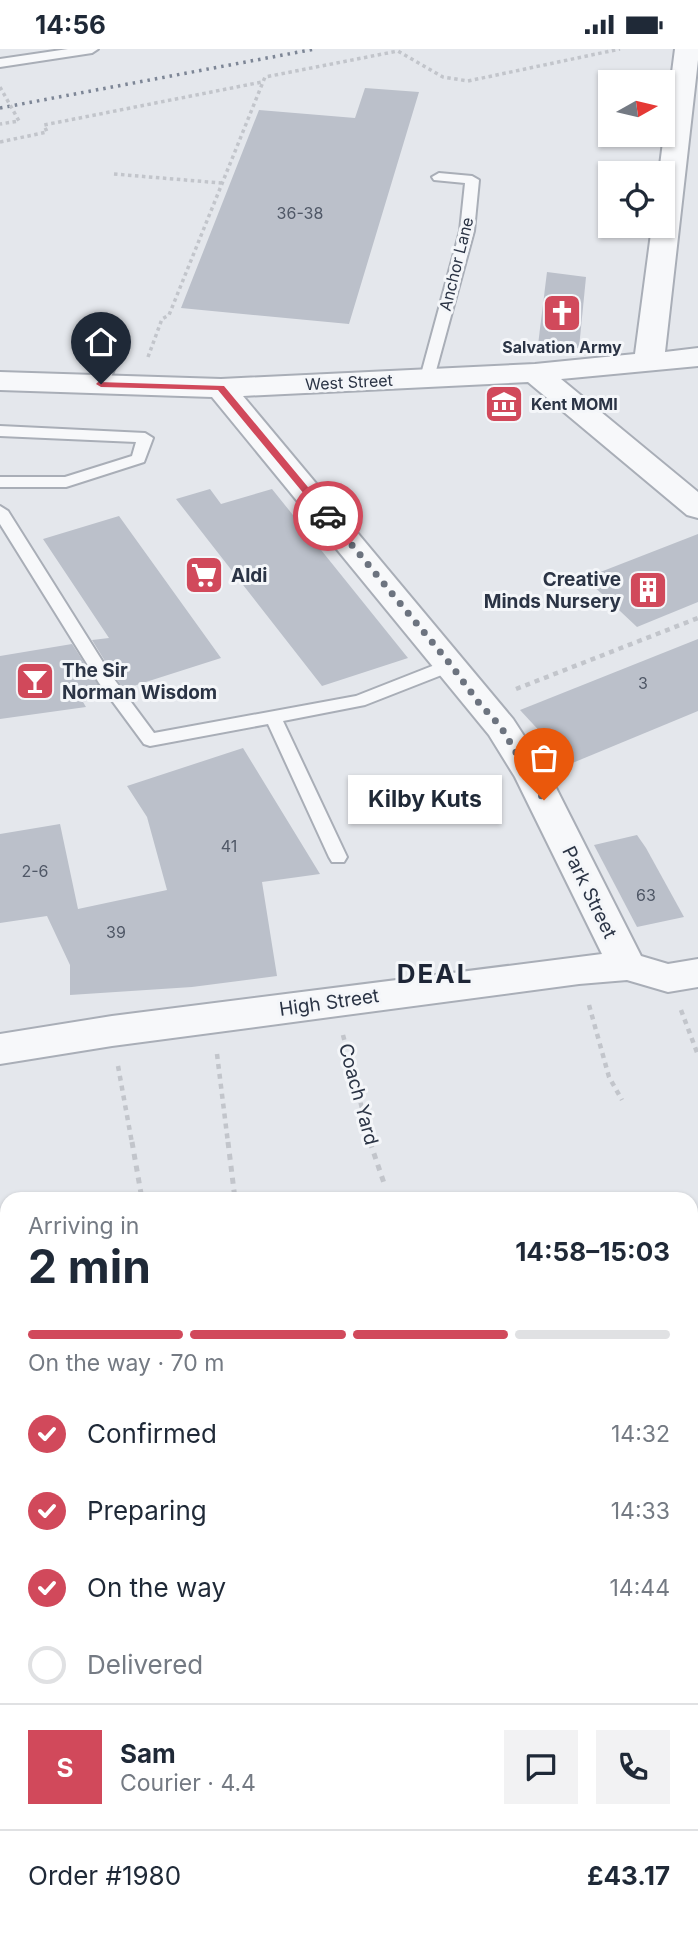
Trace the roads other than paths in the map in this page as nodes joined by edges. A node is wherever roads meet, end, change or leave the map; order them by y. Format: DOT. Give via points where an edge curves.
graph roads {
  1 [pos="92,49"];
  2 [pos="687,49"];
  3 [pos="0,63"];
  4 [pos="686,145"];
  5 [pos="439,177"];
  6 [pos="118,343"];
  7 [pos="698,357"];
  8 [pos="649,361"];
  9 [pos="535,373"];
  10 [pos="426,378"];
  11 [pos="0,381"];
  12 [pos="101,384"];
  13 [pos="221,388"];
  14 [pos="0,431"];
  15 [pos="0,482"];
  16 [pos="698,508"];
  17 [pos="0,511"];
  18 [pos="451,665"];
  19 [pos="273,717"];
  20 [pos="338,857"];
  21 [pos="627,966"];
  22 [pos="683,975"];
  23 [pos="0,1049"];
  1 -- 3 [label="lane"];
  2 -- 4 [label="street"];
  4 -- 8 [label="street"];
  5 -- 10 [label="lane, Anchor Lane" via="472,180 467,231"];
  6 -- 12 [label="lane"];
  7 -- 8 [label="street, West Street"];
  8 -- 9 [label="street, West Street"];
  9 -- 10 [label="street, West Street"];
  9 -- 16 [label="street"];
  10 -- 13 [label="street, West Street"];
  11 -- 12 [label="street, West Street"];
  12 -- 13 [label="street, West Street"];
  13 -- 18 [label="street, Park Street"];
  14 -- 15 [label="lane" via="145,438 139,459 66,482"];
  17 -- 19 [label="lane" via="105,679 150,740"];
  18 -- 19 [label="lane" via="359,701"];
  18 -- 21 [label="street, Park Street" via="533,776"];
  19 -- 20 [label="lane"];
  21 -- 22 [label="street, High Street"];
  21 -- 23 [label="street, High Street" via="213,1017"];
}
